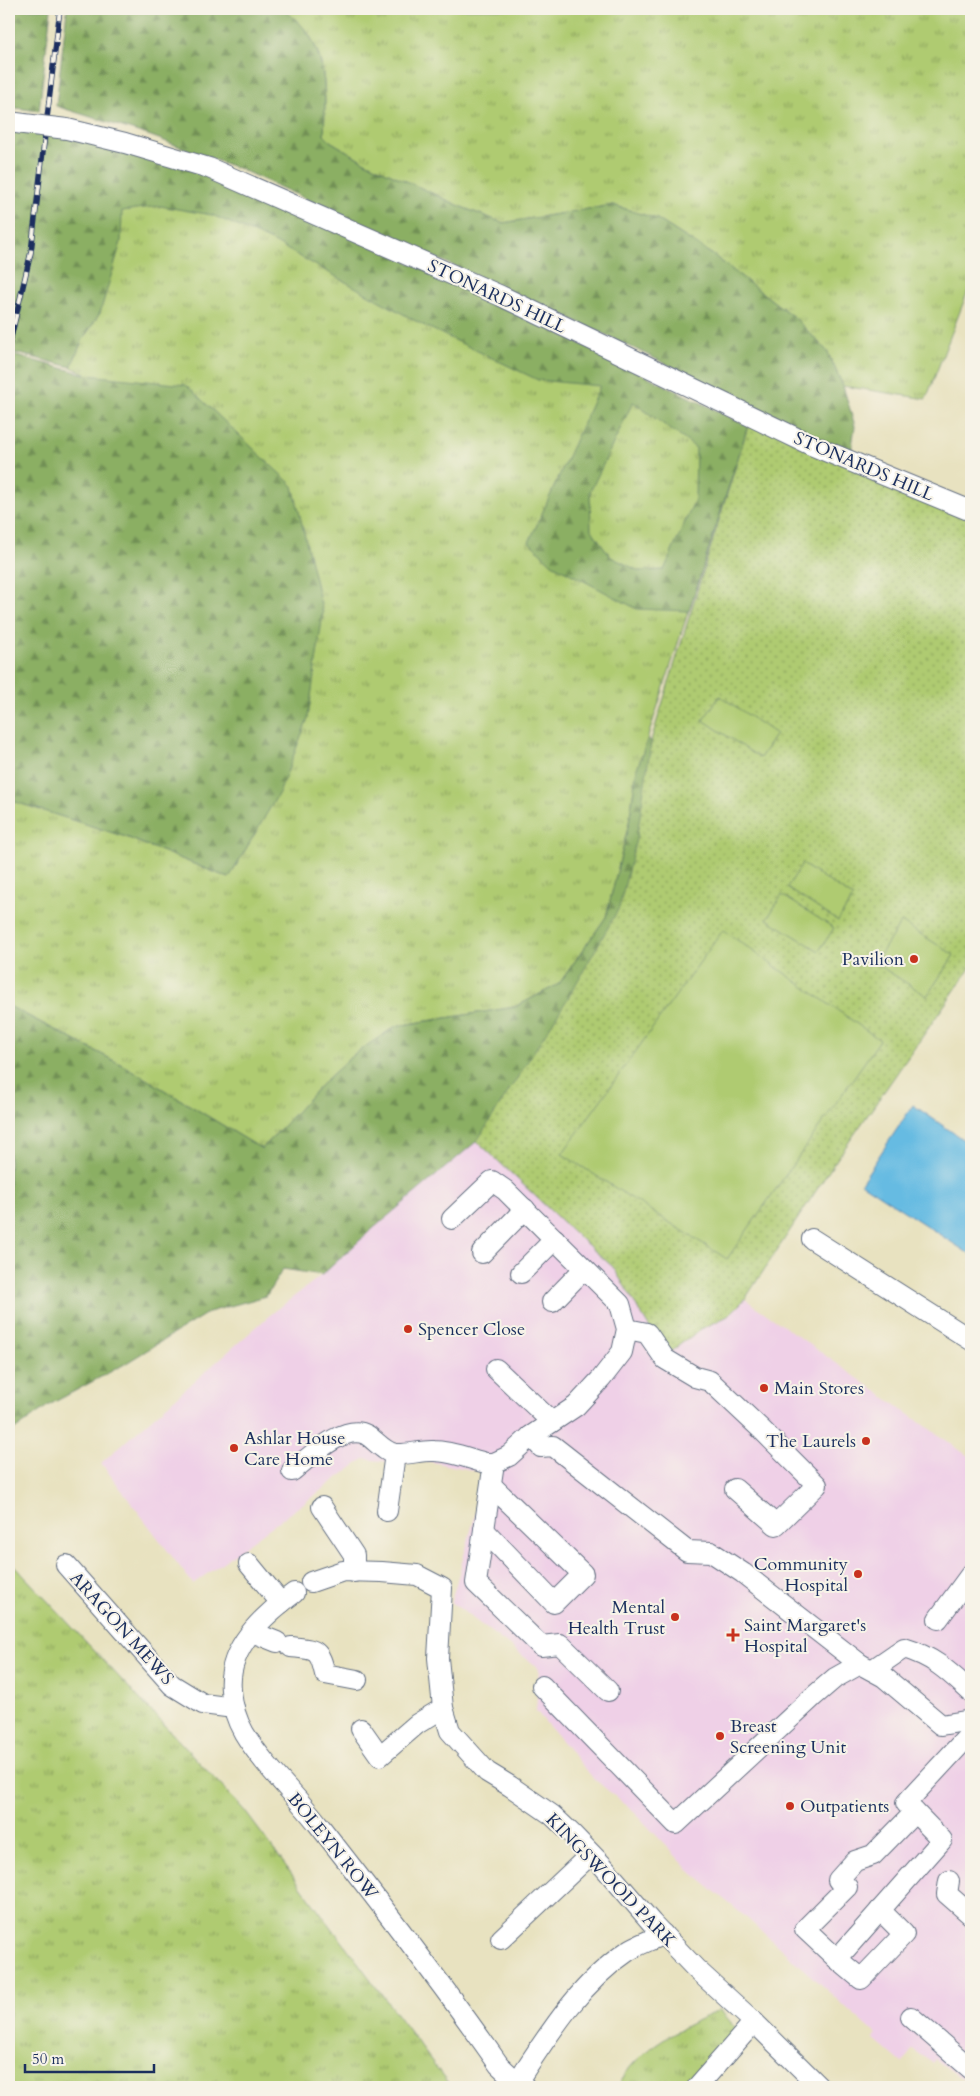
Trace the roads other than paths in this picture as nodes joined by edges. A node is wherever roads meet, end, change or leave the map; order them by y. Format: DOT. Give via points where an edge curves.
graph roads {
  1 [pos="17,123"];
  2 [pos="971,511"];
  3 [pos="525,1209"];
  4 [pos="452,1219"];
  5 [pos="555,1239"];
  6 [pos="812,1239"];
  7 [pos="482,1253"];
  8 [pos="584,1269"];
  9 [pos="521,1273"];
  10 [pos="552,1302"];
  11 [pos="627,1329"];
  12 [pos="971,1340"];
  13 [pos="496,1369"];
  14 [pos="552,1422"];
  15 [pos="531,1436"];
  16 [pos="395,1454"];
  17 [pos="494,1463"];
  18 [pos="292,1471"];
  19 [pos="490,1485"];
  20 [pos="735,1489"];
  21 [pos="322,1508"];
  22 [pos="387,1511"];
  23 [pos="484,1530"];
  24 [pos="248,1564"];
  25 [pos="66,1566"];
  26 [pos="354,1572"];
  27 [pos="971,1574"];
  28 [pos="311,1582"];
  29 [pos="938,1619"];
  30 [pos="252,1632"];
  31 [pos="866,1667"];
  32 [pos="357,1680"];
  33 [pos="542,1686"];
  34 [pos="608,1691"];
  35 [pos="971,1692"];
  36 [pos="234,1708"];
  37 [pos="443,1708"];
  38 [pos="971,1720"];
  39 [pos="361,1729"];
  40 [pos="971,1733"];
  41 [pos="915,1812"];
  42 [pos="591,1854"];
  43 [pos="950,1881"];
  44 [pos="880,1910"];
  45 [pos="971,1915"];
  46 [pos="663,1934"];
  47 [pos="501,1939"];
  48 [pos="836,1959"];
  49 [pos="911,2017"];
  50 [pos="754,2022"];
  51 [pos="971,2069"];
  52 [pos="521,2085"];
  53 [pos="698,2087"];
  54 [pos="820,2087"];
  1 -- 2 [label="street, STONARDS HILL, bridge" via="67,129 209,168 501,296 811,445"];
  3 -- 4 [label="street" via="492,1181"];
  3 -- 5 [label="street"];
  3 -- 7 [label="street"];
  5 -- 8 [label="street"];
  5 -- 9 [label="street"];
  6 -- 12 [label="street"];
  8 -- 10 [label="street"];
  8 -- 11 [label="street" via="620,1304"];
  11 -- 14 [label="street" via="622,1352 601,1379 576,1406"];
  11 -- 20 [label="street" via="647,1334 665,1359 695,1377 710,1381 762,1428 817,1485 776,1525"];
  13 -- 14 [label="street"];
  14 -- 15 [label="street"];
  15 -- 17 [label="street" via="509,1456"];
  15 -- 31 [label="street" via="541,1447 553,1446 686,1551 711,1552 743,1573"];
  16 -- 17 [label="street" via="436,1450"];
  16 -- 18 [label="street" via="384,1449 366,1430 352,1431 340,1435 318,1456"];
  16 -- 22 [label="street"];
  17 -- 19 [label="street"];
  19 -- 23 [label="street"];
  19 -- 23 [label="street" via="583,1574 554,1603"];
  21 -- 26 [label="street" via="354,1555"];
  23 -- 34 [label="street" via="476,1583 541,1646 560,1644"];
  24 -- 30 [label="street, BOLEYN ROW" via="287,1598"];
  25 -- 36 [label="street, ARAGON MEWS" via="172,1685 203,1704"];
  26 -- 28 [label="street, KINGSWOOD PARK" via="342,1571"];
  26 -- 37 [label="street, KINGSWOOD PARK" via="417,1575 442,1588 438,1658"];
  27 -- 29 [label="street"];
  30 -- 32 [label="street" via="284,1644 312,1649 321,1657 325,1674"];
  30 -- 36 [label="street, BOLEYN ROW" via="235,1658 231,1688"];
  31 -- 33 [label="street" via="835,1678 676,1824"];
  31 -- 35 [label="street" via="904,1648 924,1654"];
  31 -- 38 [label="street" via="884,1677 941,1725"];
  36 -- 52 [label="street, BOLEYN ROW" via="254,1748 392,1920 499,2065"];
  37 -- 39 [label="street" via="417,1724 380,1756"];
  37 -- 42 [label="street, KINGSWOOD PARK" via="450,1731 487,1772 552,1815"];
  40 -- 41 [label="street" via="906,1802"];
  41 -- 44 [label="street" via="942,1840"];
  41 -- 48 [label="street" via="873,1855 855,1861 838,1880 847,1888 805,1929"];
  42 -- 46 [label="street, KINGSWOOD PARK"];
  42 -- 47 [label="street"];
  43 -- 45 [label="street" via="947,1894"];
  44 -- 48 [label="street"];
  44 -- 48 [label="street" via="904,1934 861,1979"];
  46 -- 50 [label="street, KINGSWOOD PARK"];
  46 -- 52 [label="street" via="628,1951 589,1983 549,2034"];
  49 -- 51 [label="street"];
  50 -- 53 [label="street"];
  50 -- 54 [label="street, KINGSWOOD PARK"];
}
